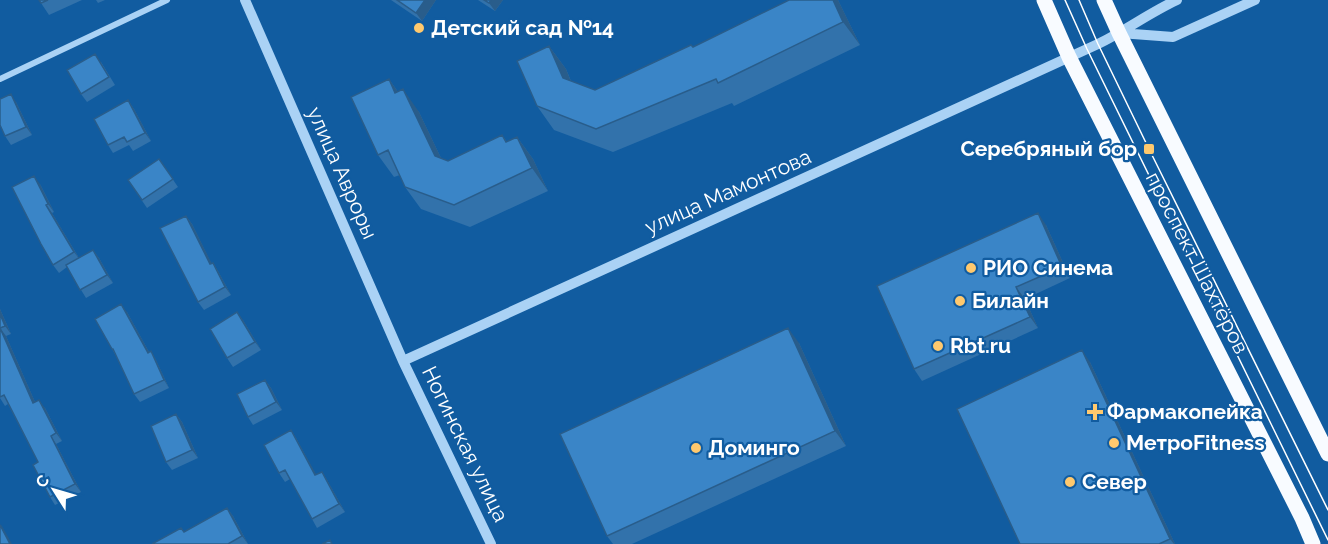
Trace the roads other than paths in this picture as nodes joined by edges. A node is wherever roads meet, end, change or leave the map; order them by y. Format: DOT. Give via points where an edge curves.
graph roads {
  1 [pos="167,0"];
  2 [pos="245,0"];
  3 [pos="1044,0"];
  4 [pos="1104,0"];
  5 [pos="1177,0"];
  6 [pos="1255,0"];
  7 [pos="1119,33"];
  8 [pos="1069,57"];
  9 [pos="0,79"];
  10 [pos="403,361"];
  11 [pos="1328,454"];
  12 [pos="491,544"];
  13 [pos="1313,544"];
  1 -- 9 [label="street"];
  2 -- 10 [label="street, улица Авроры"];
  3 -- 8 [label="main road, проспект Шахтёров"];
  4 -- 7 [label="main road, проспект Шахтёров"];
  5 -- 7 [label="street, улица Мамонтова"];
  6 -- 7 [label="street" via="1173,37"];
  7 -- 8 [label="street, улица Мамонтова"];
  7 -- 11 [label="main road, проспект Шахтёров"];
  8 -- 10 [label="street, улица Мамонтова"];
  8 -- 13 [label="main road, проспект Шахтёров"];
  10 -- 12 [label="street, Ногинская улица"];
}
